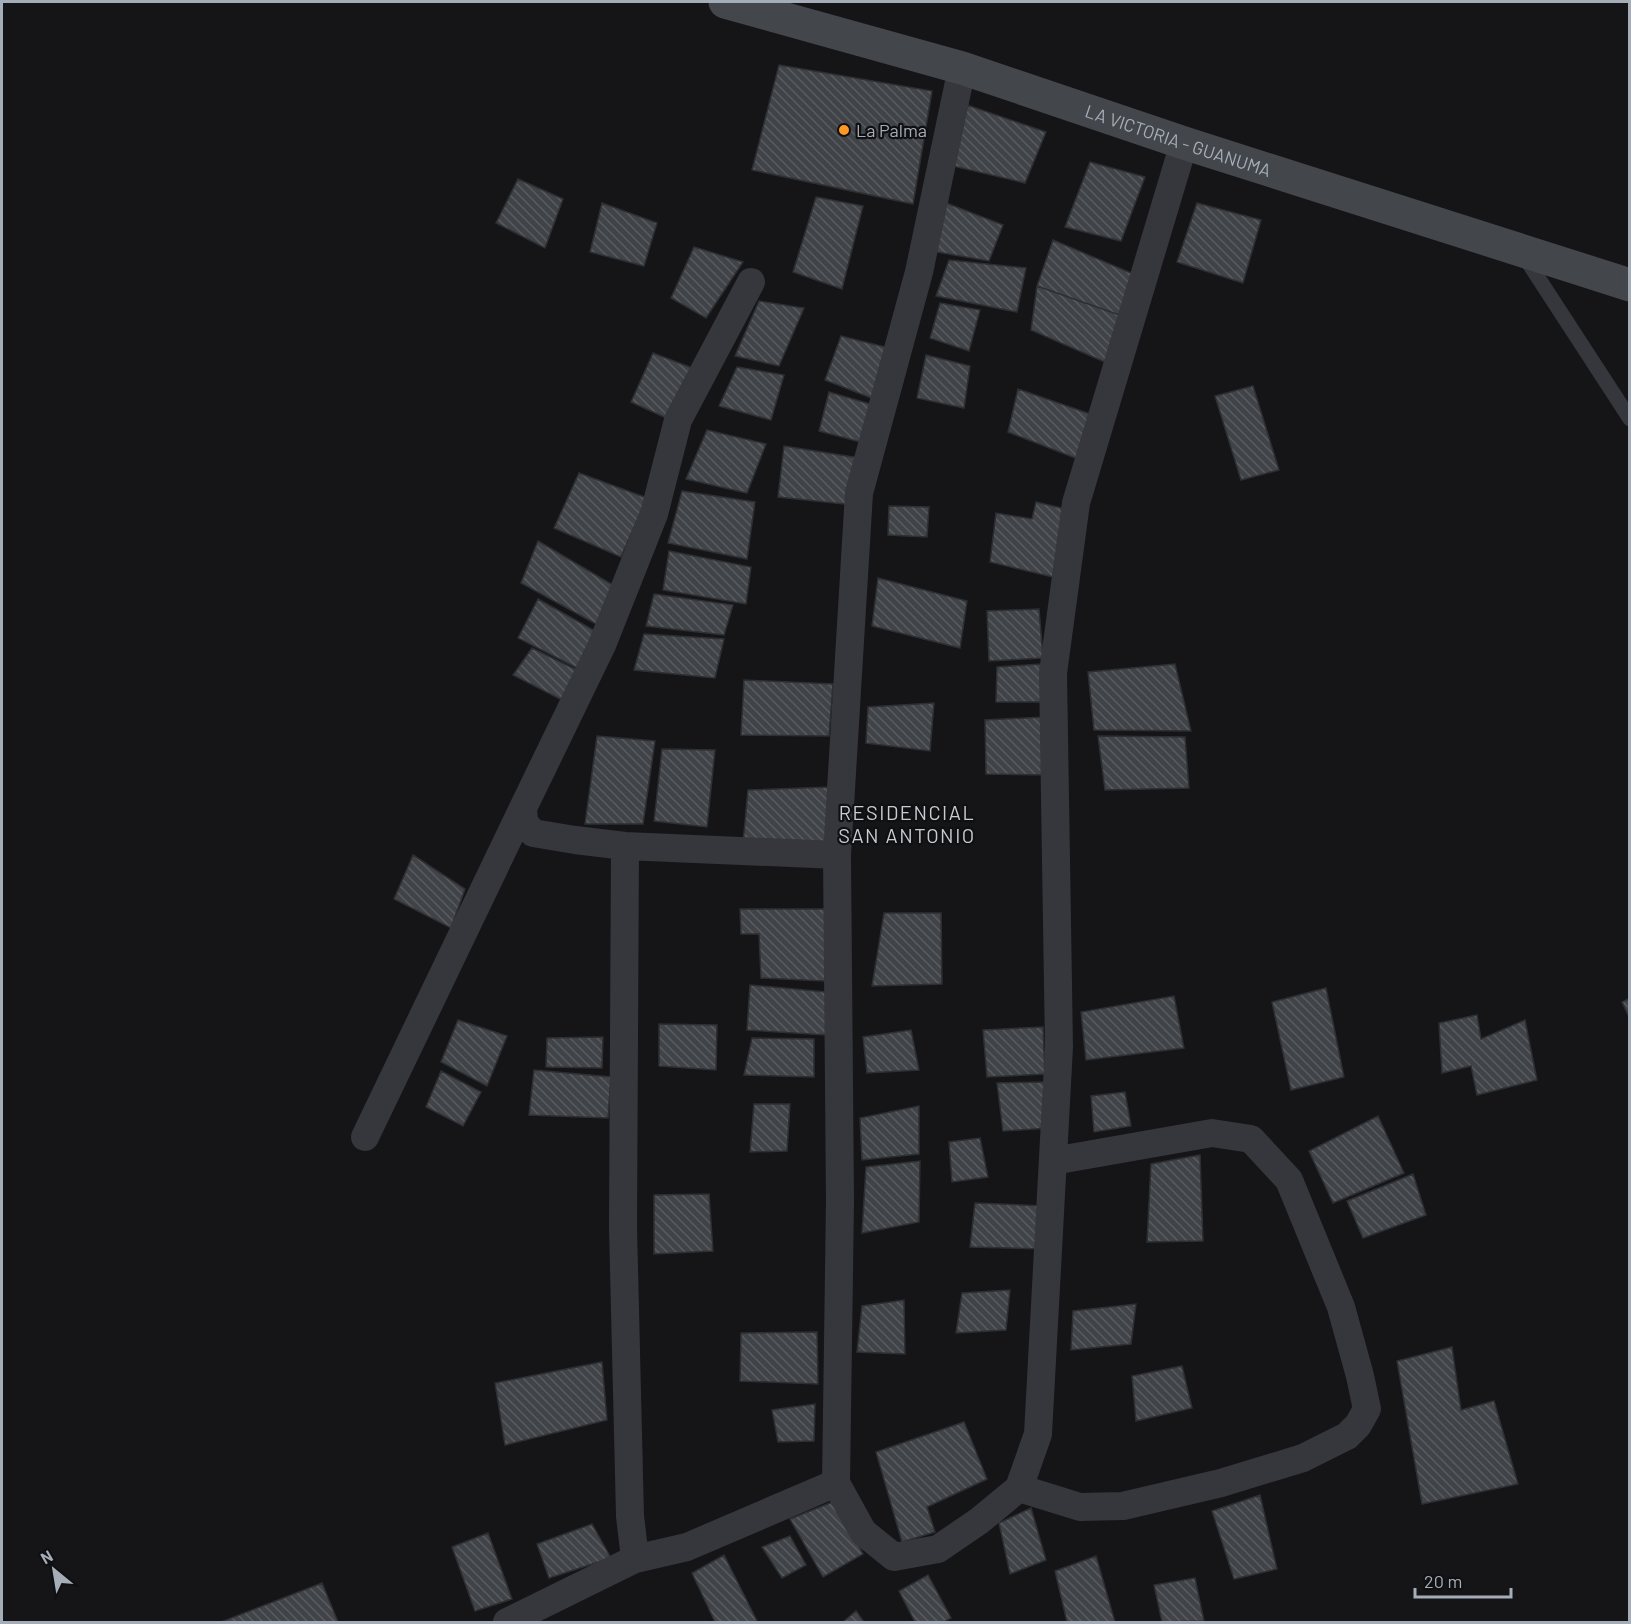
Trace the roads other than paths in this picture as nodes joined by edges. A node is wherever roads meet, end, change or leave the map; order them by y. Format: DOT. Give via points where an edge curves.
graph roads {
  1 [pos="725,2"];
  2 [pos="962,68"];
  3 [pos="1184,143"];
  4 [pos="1520,250"];
  5 [pos="751,282"];
  6 [pos="1629,285"];
  7 [pos="1629,419"];
  8 [pos="523,808"];
  9 [pos="625,846"];
  10 [pos="837,855"];
  11 [pos="365,1137"];
  12 [pos="1053,1161"];
  13 [pos="836,1483"];
  14 [pos="1019,1488"];
  15 [pos="635,1559"];
  16 [pos="507,1623"];
  1 -- 2 [label="main road, LA VICTORIA - GUANUMA"];
  2 -- 3 [label="main road, LA VICTORIA - GUANUMA"];
  2 -- 10 [label="street" via="919,273 859,493"];
  3 -- 4 [label="main road, LA VICTORIA - GUANUMA"];
  3 -- 12 [label="street" via="1076,503 1053,673 1059,1047"];
  4 -- 6 [label="main road, LA VICTORIA - GUANUMA"];
  4 -- 7 [label="lane"];
  5 -- 8 [label="street" via="678,420 654,514 602,645"];
  8 -- 9 [label="street" via="524,822 533,833"];
  8 -- 11 [label="street"];
  9 -- 10 [label="street"];
  9 -- 15 [label="street" via="623,1227 630,1516"];
  10 -- 13 [label="street" via="840,1201"];
  12 -- 14 [label="street" via="1038,1434"];
  12 -- 14 [label="street" via="1212,1134 1251,1139 1289,1179 1341,1307 1366,1409 1347,1436 1303,1458 1221,1483 1123,1506 1080,1507"];
  13 -- 14 [label="street" via="862,1532 894,1557 938,1549"];
  13 -- 15 [label="street" via="687,1547"];
  15 -- 16 [label="street"];
}
